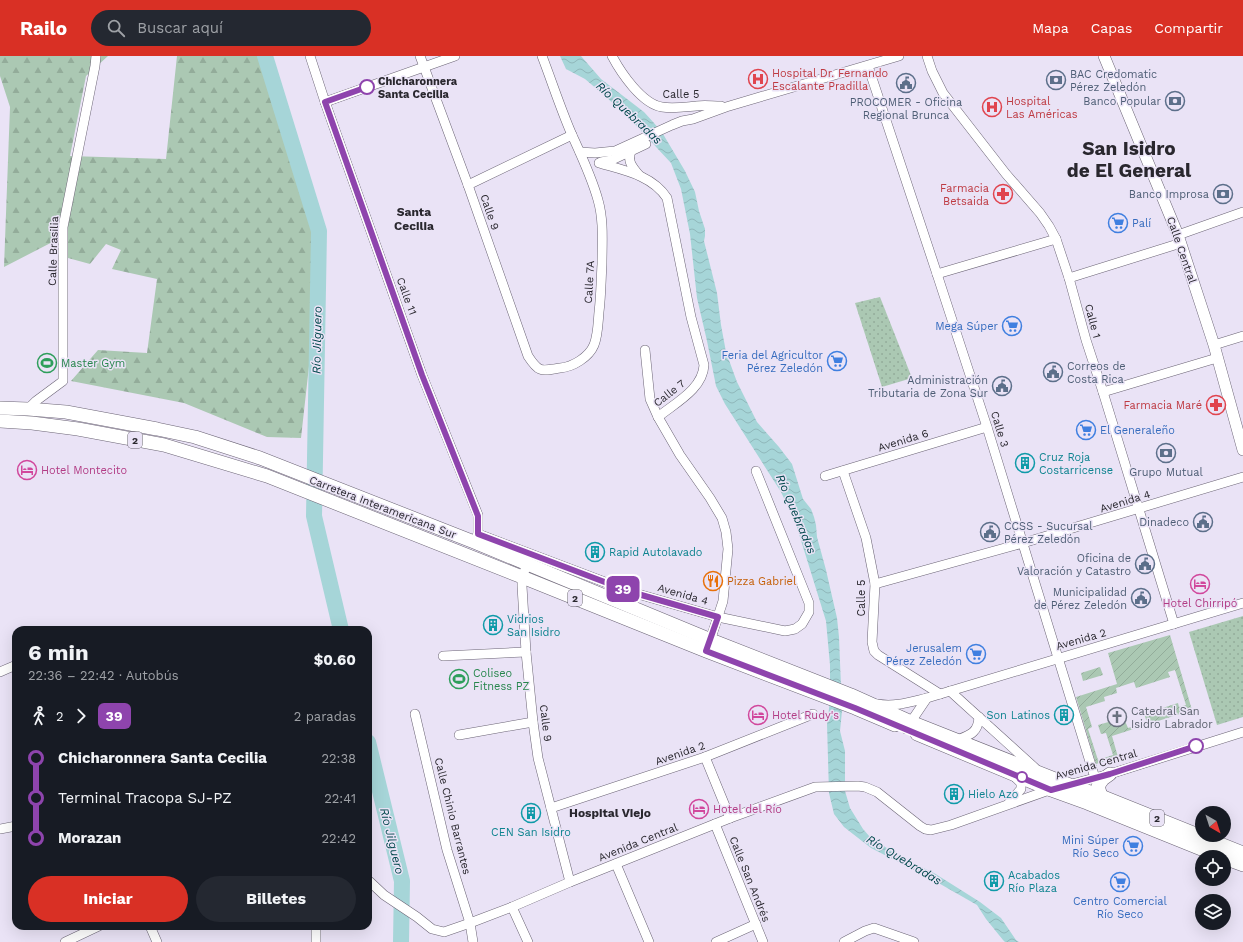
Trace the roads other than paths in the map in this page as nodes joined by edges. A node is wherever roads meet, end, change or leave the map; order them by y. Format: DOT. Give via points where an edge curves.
graph roads {
  1 [pos="96,56"];
  2 [pos="310,56"];
  3 [pos="420,56"];
  4 [pos="455,56"];
  5 [pos="542,56"];
  6 [pos="612,56"];
  7 [pos="899,56"];
  8 [pos="927,56"];
  9 [pos="1104,56"];
  10 [pos="868,66"];
  11 [pos="423,67"];
  12 [pos="325,102"];
  13 [pos="726,106"];
  14 [pos="572,135"];
  15 [pos="635,147"];
  16 [pos="580,152"];
  17 [pos="584,162"];
  18 [pos="599,163"];
  19 [pos="639,175"];
  20 [pos="468,185"];
  21 [pos="1243,212"];
  22 [pos="1056,239"];
  23 [pos="1179,239"];
  24 [pos="937,274"];
  25 [pos="1069,278"];
  26 [pos="1243,336"];
  27 [pos="1214,345"];
  28 [pos="645,350"];
  29 [pos="1218,358"];
  30 [pos="544,370"];
  31 [pos="1103,392"];
  32 [pos="0,408"];
  33 [pos="28,408"];
  34 [pos="57,411"];
  35 [pos="0,415"];
  36 [pos="658,416"];
  37 [pos="0,421"];
  38 [pos="987,427"];
  39 [pos="1243,450"];
  40 [pos="756,471"];
  41 [pos="843,471"];
  42 [pos="825,476"];
  43 [pos="1243,478"];
  44 [pos="1139,509"];
  45 [pos="476,538"];
  46 [pos="1023,544"];
  47 [pos="468,555"];
  48 [pos="524,571"];
  49 [pos="875,584"];
  50 [pos="1243,603"];
  51 [pos="718,617"];
  52 [pos="1174,624"];
  53 [pos="709,646"];
  54 [pos="526,652"];
  55 [pos="443,656"];
  56 [pos="1057,658"];
  57 [pos="12,667"];
  58 [pos="0,672"];
  59 [pos="950,691"];
  60 [pos="940,694"];
  61 [pos="927,698"];
  62 [pos="860,705"];
  63 [pos="415,714"];
  64 [pos="813,714"];
  65 [pos="979,718"];
  66 [pos="533,722"];
  67 [pos="909,726"];
  68 [pos="1243,732"];
  69 [pos="459,735"];
  70 [pos="957,740"];
  71 [pos="705,757"];
  72 [pos="1009,771"];
  73 [pos="1039,772"];
  74 [pos="1110,774"];
  75 [pos="1095,778"];
  76 [pos="1070,785"];
  77 [pos="1051,790"];
  78 [pos="1101,796"];
  79 [pos="1006,806"];
  80 [pos="551,808"];
  81 [pos="730,818"];
  82 [pos="715,824"];
  83 [pos="12,827"];
  84 [pos="0,829"];
  85 [pos="1204,850"];
  86 [pos="1243,853"];
  87 [pos="1231,861"];
  88 [pos="616,864"];
  89 [pos="1243,865"];
  90 [pos="570,882"];
  91 [pos="372,884"];
  92 [pos="512,907"];
  93 [pos="470,923"];
  94 [pos="756,924"];
  95 [pos="90,930"];
  96 [pos="152,930"];
  97 [pos="316,930"];
  98 [pos="65,942"];
  99 [pos="157,942"];
  100 [pos="316,942"];
  101 [pos="473,942"];
  102 [pos="528,942"];
  103 [pos="648,942"];
  104 [pos="716,942"];
  105 [pos="763,942"];
  106 [pos="844,942"];
  107 [pos="914,942"];
  1 -- 33 [label="street, Calle Brasilia" via="64,227 63,381"];
  2 -- 12 [label="street, Calle 11"];
  3 -- 11 [label="street, Calle 9"];
  4 -- 11 [label="street"];
  5 -- 14 [label="street"];
  6 -- 13 [label="street, Calle 5" via="620,72 649,102 661,107"];
  7 -- 10 [label="street"];
  8 -- 22 [label="street, Calle 1" via="943,93 1040,213"];
  9 -- 23 [label="main road, Calle Central"];
  10 -- 13 [label="street"];
  10 -- 24 [label="street, Calle 3"];
  11 -- 12 [label="street"];
  11 -- 20 [label="street, Calle 9"];
  12 -- 45 [label="street, Calle 11" via="422,375 478,516"];
  13 -- 15 [label="street"];
  14 -- 16 [label="street"];
  14 -- 20 [label="street"];
  15 -- 16 [label="street" via="595,153"];
  15 -- 18 [label="street" via="612,160"];
  15 -- 19 [label="street, Calle 7" via="629,156 630,164"];
  16 -- 17 [label="street"];
  17 -- 18 [label="street"];
  17 -- 30 [label="street, Calle 7A" via="598,199 603,236 598,331 594,346 588,355 564,368"];
  18 -- 19 [label="street, Calle 7"];
  19 -- 36 [label="street, Calle 7" via="657,186 667,198 691,317 704,366 704,373 694,389"];
  20 -- 30 [label="street, Calle 9" via="528,356 536,368"];
  21 -- 23 [label="street"];
  22 -- 24 [label="street"];
  22 -- 25 [label="street, Calle 1"];
  23 -- 25 [label="street"];
  23 -- 27 [label="main road, Calle Central"];
  24 -- 38 [label="street, Calle 3"];
  25 -- 31 [label="street, Calle 1"];
  26 -- 27 [label="street"];
  27 -- 29 [label="main road, Calle Central"];
  28 -- 36 [label="street" via="650,399"];
  29 -- 31 [label="street"];
  29 -- 39 [label="main road, Calle Central"];
  31 -- 44 [label="street, Calle 1"];
  32 -- 33 [label="highway, Carretera Interamericana Sur / 2"];
  33 -- 34 [label="highway, Carretera Interamericana Sur / 2"];
  34 -- 35 [label="highway"];
  34 -- 45 [label="highway, Carretera Interamericana Sur / 2" via="195,437 260,458 328,486"];
  36 -- 51 [label="street, Calle 7" via="680,455 722,518 728,549 723,601"];
  37 -- 47 [label="highway, Carretera Interamericana Sur / 2" via="32,422 164,445 267,476"];
  38 -- 41 [label="street, Avenida 6"];
  38 -- 46 [label="street, Calle 3"];
  40 -- 51 [label="street, Avenida 4" via="809,602 809,612 802,624 785,631"];
  41 -- 42 [label="street, Avenida 6"];
  41 -- 49 [label="street, Calle 5" via="866,538"];
  43 -- 44 [label="street, Avenida 4"];
  44 -- 46 [label="street, Avenida 4"];
  44 -- 52 [label="street, Calle 1"];
  45 -- 47 [label="highway"];
  45 -- 48 [label="highway, Carretera Interamericana Sur / 2"];
  45 -- 51 [label="street, Avenida 4" via="631,592"];
  46 -- 49 [label="street, Avenida 4"];
  46 -- 56 [label="street, Calle 3"];
  47 -- 48 [label="highway, Carretera Interamericana Sur / 2"];
  48 -- 53 [label="highway, Carretera Interamericana Sur / 2"];
  48 -- 54 [label="street, Calle 9"];
  49 -- 60 [label="street, Calle 5" via="872,642 874,651"];
  50 -- 52 [label="street, Avenida 2"];
  51 -- 53 [label="street, Calle 7"];
  52 -- 56 [label="street, Avenida 2"];
  53 -- 62 [label="highway, Carretera Interamericana Sur / 2" via="815,693"];
  53 -- 62 [label="highway, Carretera Interamericana Sur / 2" via="813,680 850,695"];
  54 -- 55 [label="street"];
  54 -- 66 [label="street, Calle 9"];
  56 -- 59 [label="street, Avenida 2"];
  56 -- 75 [label="street, Calle 3"];
  57 -- 58 [label="street"];
  59 -- 60 [label="street, Avenida 2"];
  59 -- 65 [label="street"];
  60 -- 61 [label="street, Avenida 2"];
  61 -- 62 [label="street, Avenida 2" via="899,705"];
  61 -- 67 [label="street"];
  62 -- 67 [label="highway, Carretera Interamericana Sur / 2"];
  63 -- 93 [label="street, Calle Chinio Barrantes" via="447,850"];
  64 -- 71 [label="street, Avenida 2"];
  65 -- 70 [label="street" via="975,731"];
  65 -- 73 [label="street"];
  66 -- 69 [label="street"];
  66 -- 80 [label="street, Calle 9" via="538,758"];
  67 -- 70 [label="highway, Carretera Interamericana Sur / 2"];
  67 -- 72 [label="highway, Carretera Interamericana Sur / 2"];
  68 -- 74 [label="street, Avenida Central"];
  70 -- 73 [label="highway, Carretera Interamericana Sur / 2"];
  71 -- 80 [label="street, Avenida 2"];
  71 -- 81 [label="street"];
  72 -- 77 [label="highway, Carretera Interamericana Sur / 2"];
  72 -- 79 [label="street" via="1021,783 1021,789"];
  73 -- 76 [label="highway, Carretera Interamericana Sur / 2"];
  74 -- 75 [label="street, Avenida Central"];
  74 -- 78 [label="highway" via="1098,786"];
  75 -- 76 [label="street, Avenida Central"];
  76 -- 77 [label="street, Avenida Central"];
  76 -- 78 [label="highway, Carretera Interamericana Sur / 2"];
  77 -- 79 [label="street, Avenida Central"];
  77 -- 85 [label="highway, Carretera Interamericana Sur / 2"];
  78 -- 86 [label="highway, Carretera Interamericana Sur / 2"];
  79 -- 81 [label="street, Avenida Central" via="935,830 920,826 877,792 865,787 815,787"];
  80 -- 90 [label="street, Calle 9"];
  81 -- 82 [label="street, Avenida Central"];
  82 -- 88 [label="street, Avenida Central"];
  82 -- 94 [label="street, Calle San Andrés"];
  83 -- 84 [label="street"];
  87 -- 89 [label="highway"];
  88 -- 90 [label="street, Avenida Central"];
  88 -- 103 [label="street"];
  90 -- 92 [label="street, Avenida Central"];
  91 -- 93 [label="street, Avenida Central" via="384,896 432,929 444,932"];
  92 -- 93 [label="street, Avenida Central"];
  92 -- 102 [label="street"];
  93 -- 101 [label="street, Calle Chinio Barrantes"];
  94 -- 104 [label="street"];
  94 -- 105 [label="street, Calle San Andrés"];
  95 -- 98 [label="street"];
  96 -- 99 [label="street"];
  97 -- 100 [label="street"];
  106 -- 107 [label="street" via="874,928"];
}
